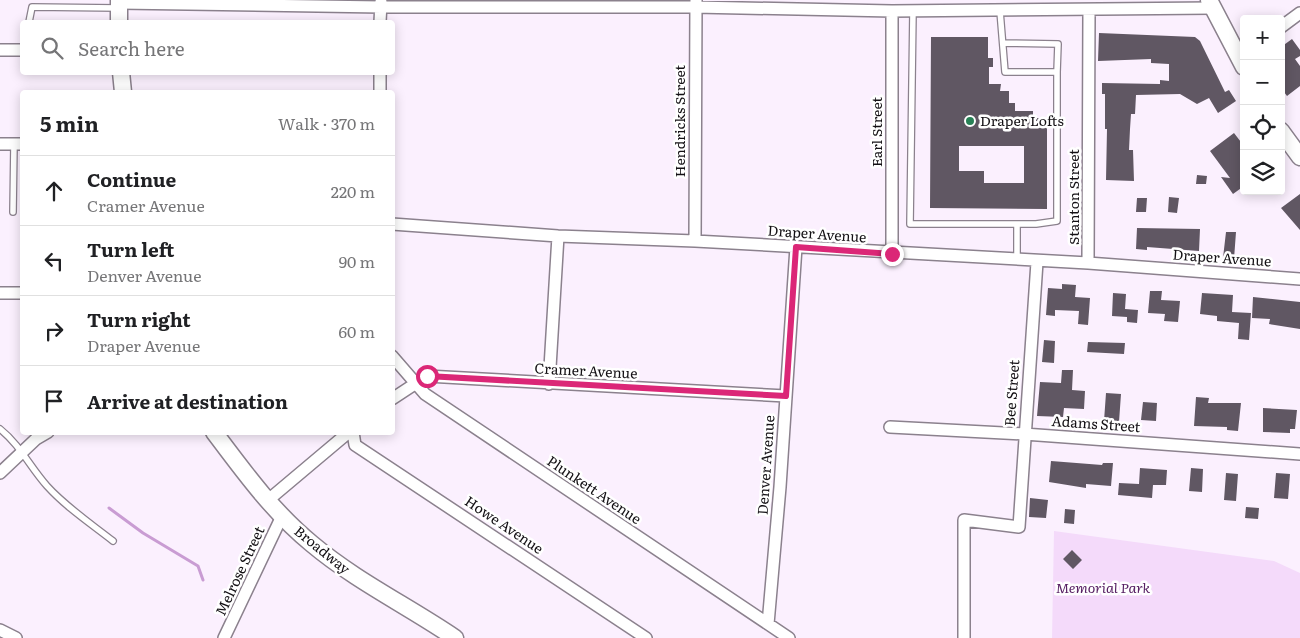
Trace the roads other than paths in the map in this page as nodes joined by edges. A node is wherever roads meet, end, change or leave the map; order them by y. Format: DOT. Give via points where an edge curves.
graph roads {
  1 [pos="176,2"];
  2 [pos="696,3"];
  3 [pos="381,4"];
  4 [pos="1211,4"];
  5 [pos="1136,5"];
  6 [pos="1164,5"];
  7 [pos="119,9"];
  8 [pos="892,11"];
  9 [pos="914,11"];
  10 [pos="1000,11"];
  11 [pos="1090,11"];
  12 [pos="1300,13"];
  13 [pos="29,20"];
  14 [pos="380,20"];
  15 [pos="1285,24"];
  16 [pos="1003,43"];
  17 [pos="0,50"];
  18 [pos="20,50"];
  19 [pos="1240,56"];
  20 [pos="1057,72"];
  21 [pos="122,75"];
  22 [pos="380,75"];
  23 [pos="122,90"];
  24 [pos="380,90"];
  25 [pos="1285,136"];
  26 [pos="0,144"];
  27 [pos="18,144"];
  28 [pos="1300,157"];
  29 [pos="13,212"];
  30 [pos="395,224"];
  31 [pos="1017,224"];
  32 [pos="558,236"];
  33 [pos="695,241"];
  34 [pos="796,247"];
  35 [pos="892,254"];
  36 [pos="1017,261"];
  37 [pos="1037,262"];
  38 [pos="1088,263"];
  39 [pos="1300,279"];
  40 [pos="0,293"];
  41 [pos="20,293"];
  42 [pos="395,359"];
  43 [pos="415,382"];
  44 [pos="549,384"];
  45 [pos="786,396"];
  46 [pos="395,397"];
  47 [pos="890,427"];
  48 [pos="0,428"];
  49 [pos="1024,434"];
  50 [pos="44,435"];
  51 [pos="216,435"];
  52 [pos="345,435"];
  53 [pos="354,435"];
  54 [pos="23,452"];
  55 [pos="1300,454"];
  56 [pos="0,473"];
  57 [pos="267,501"];
  58 [pos="282,516"];
  59 [pos="113,541"];
  60 [pos="0,630"];
  61 [pos="772,631"];
  62 [pos="16,638"];
  63 [pos="224,638"];
  64 [pos="455,638"];
  65 [pos="646,638"];
  66 [pos="789,638"];
  67 [pos="964,638"];
  1 -- 3 [label="street"];
  1 -- 7 [label="street"];
  2 -- 3 [label="street"];
  2 -- 8 [label="street"];
  2 -- 33 [label="street, Hendricks Street"];
  3 -- 14 [label="street"];
  4 -- 6 [label="street"];
  4 -- 19 [label="main road"];
  5 -- 6 [label="street"];
  5 -- 11 [label="street"];
  7 -- 13 [label="lane" via="32,7"];
  8 -- 9 [label="street"];
  8 -- 35 [label="street, Earl Street"];
  9 -- 10 [label="street"];
  9 -- 31 [label="lane" via="910,224"];
  10 -- 11 [label="street"];
  10 -- 16 [label="lane"];
  11 -- 38 [label="street, Stanton Street"];
  12 -- 15 [label="street"];
  16 -- 20 [label="lane" via="1005,72"];
  16 -- 20 [label="lane" via="1058,44"];
  17 -- 18 [label="street"];
  20 -- 31 [label="lane" via="1057,221"];
  21 -- 23 [label="main road"];
  22 -- 24 [label="street"];
  25 -- 28 [label="main road"];
  26 -- 27 [label="street"];
  27 -- 29 [label="lane"];
  30 -- 32 [label="street, Draper Avenue"];
  31 -- 36 [label="lane"];
  32 -- 33 [label="street, Draper Avenue"];
  32 -- 44 [label="street"];
  33 -- 34 [label="street, Draper Avenue"];
  34 -- 35 [label="street, Draper Avenue"];
  34 -- 45 [label="street, Denver Avenue"];
  35 -- 36 [label="street, Draper Avenue"];
  36 -- 37 [label="street, Draper Avenue"];
  37 -- 38 [label="street, Draper Avenue"];
  37 -- 49 [label="street, Bee Street"];
  38 -- 39 [label="street, Draper Avenue"];
  40 -- 41 [label="street"];
  42 -- 43 [label="street, Plunkett Avenue"];
  43 -- 44 [label="street, Cramer Avenue" via="427,376"];
  43 -- 46 [label="street, Cramer Avenue"];
  43 -- 61 [label="street, Plunkett Avenue" via="425,394"];
  44 -- 45 [label="street, Cramer Avenue"];
  45 -- 61 [label="street, Denver Avenue"];
  47 -- 49 [label="street, Adams Street"];
  48 -- 54 [label="lane"];
  49 -- 55 [label="street, Adams Street"];
  49 -- 67 [label="street, Bee Street" via="1020,527 964,520"];
  50 -- 54 [label="street"];
  51 -- 57 [label="main road, Broadway"];
  52 -- 57 [label="street"];
  53 -- 65 [label="street, Howe Avenue" via="356,445"];
  54 -- 56 [label="street"];
  54 -- 59 [label="lane" via="46,485"];
  57 -- 58 [label="main road, Broadway"];
  58 -- 63 [label="street, Melrose Street"];
  58 -- 64 [label="main road, Broadway" via="352,574"];
  60 -- 62 [label="street"];
  61 -- 66 [label="street, Plunkett Avenue"];
}
